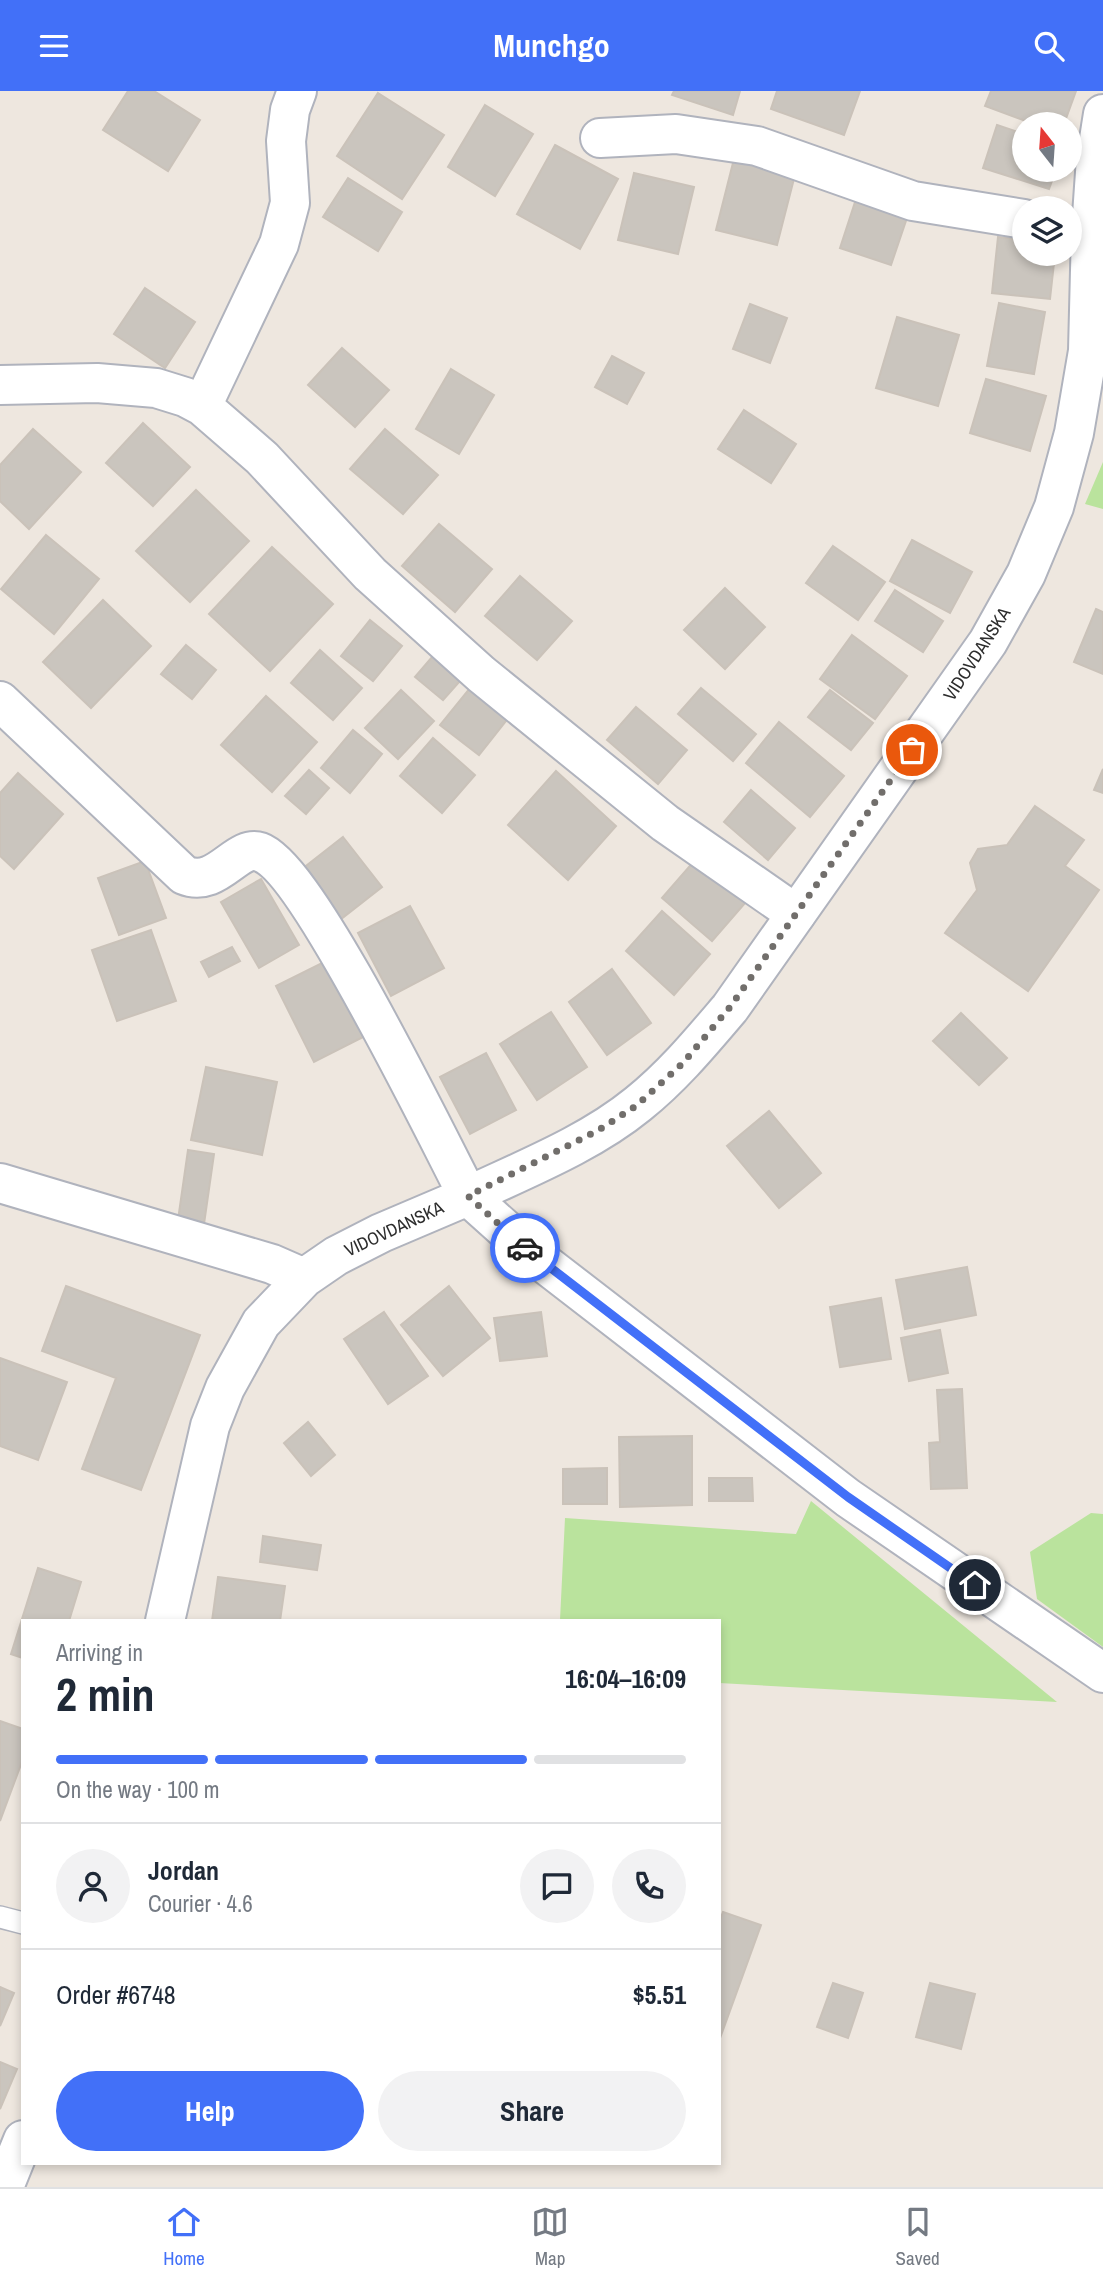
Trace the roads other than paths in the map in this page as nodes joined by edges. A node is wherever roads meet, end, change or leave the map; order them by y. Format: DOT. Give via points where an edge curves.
graph roads {
  1 [pos="297,91"];
  2 [pos="1103,114"];
  3 [pos="600,138"];
  4 [pos="1012,217"];
  5 [pos="1082,219"];
  6 [pos="1082,259"];
  7 [pos="0,385"];
  8 [pos="202,405"];
  9 [pos="0,701"];
  10 [pos="796,914"];
  11 [pos="0,1183"];
  12 [pos="468,1196"];
  13 [pos="304,1277"];
  14 [pos="165,1619"];
  15 [pos="1103,1672"];
  16 [pos="0,1917"];
  17 [pos="21,1922"];
  18 [pos="21,2145"];
  19 [pos="4,2187"];
  1 -- 8 [label="street" via="286,141 289,203 279,244"];
  2 -- 5 [label="street, VIDOVDANSKA"];
  3 -- 4 [label="street" via="676,134 757,146 913,201"];
  6 -- 10 [label="street, VIDOVDANSKA" via="1088,351 1074,433 1054,507 1026,574 988,642"];
  7 -- 8 [label="street" via="97,383 156,388"];
  8 -- 10 [label="street" via="262,458 370,574 481,674 664,823"];
  9 -- 12 [label="street" via="184,875 196,880 208,877 246,853 257,851 271,858 331,939"];
  10 -- 12 [label="street, VIDOVDANSKA" via="707,1035 636,1106 597,1131"];
  11 -- 13 [label="street"];
  12 -- 13 [label="street, VIDOVDANSKA" via="381,1233"];
  12 -- 15 [label="street" via="536,1257 848,1497"];
  13 -- 14 [label="street, VIDOVDANSKA" via="261,1323 225,1388 210,1426"];
  16 -- 17 [label="lane"];
  18 -- 19 [label="street"];
}
